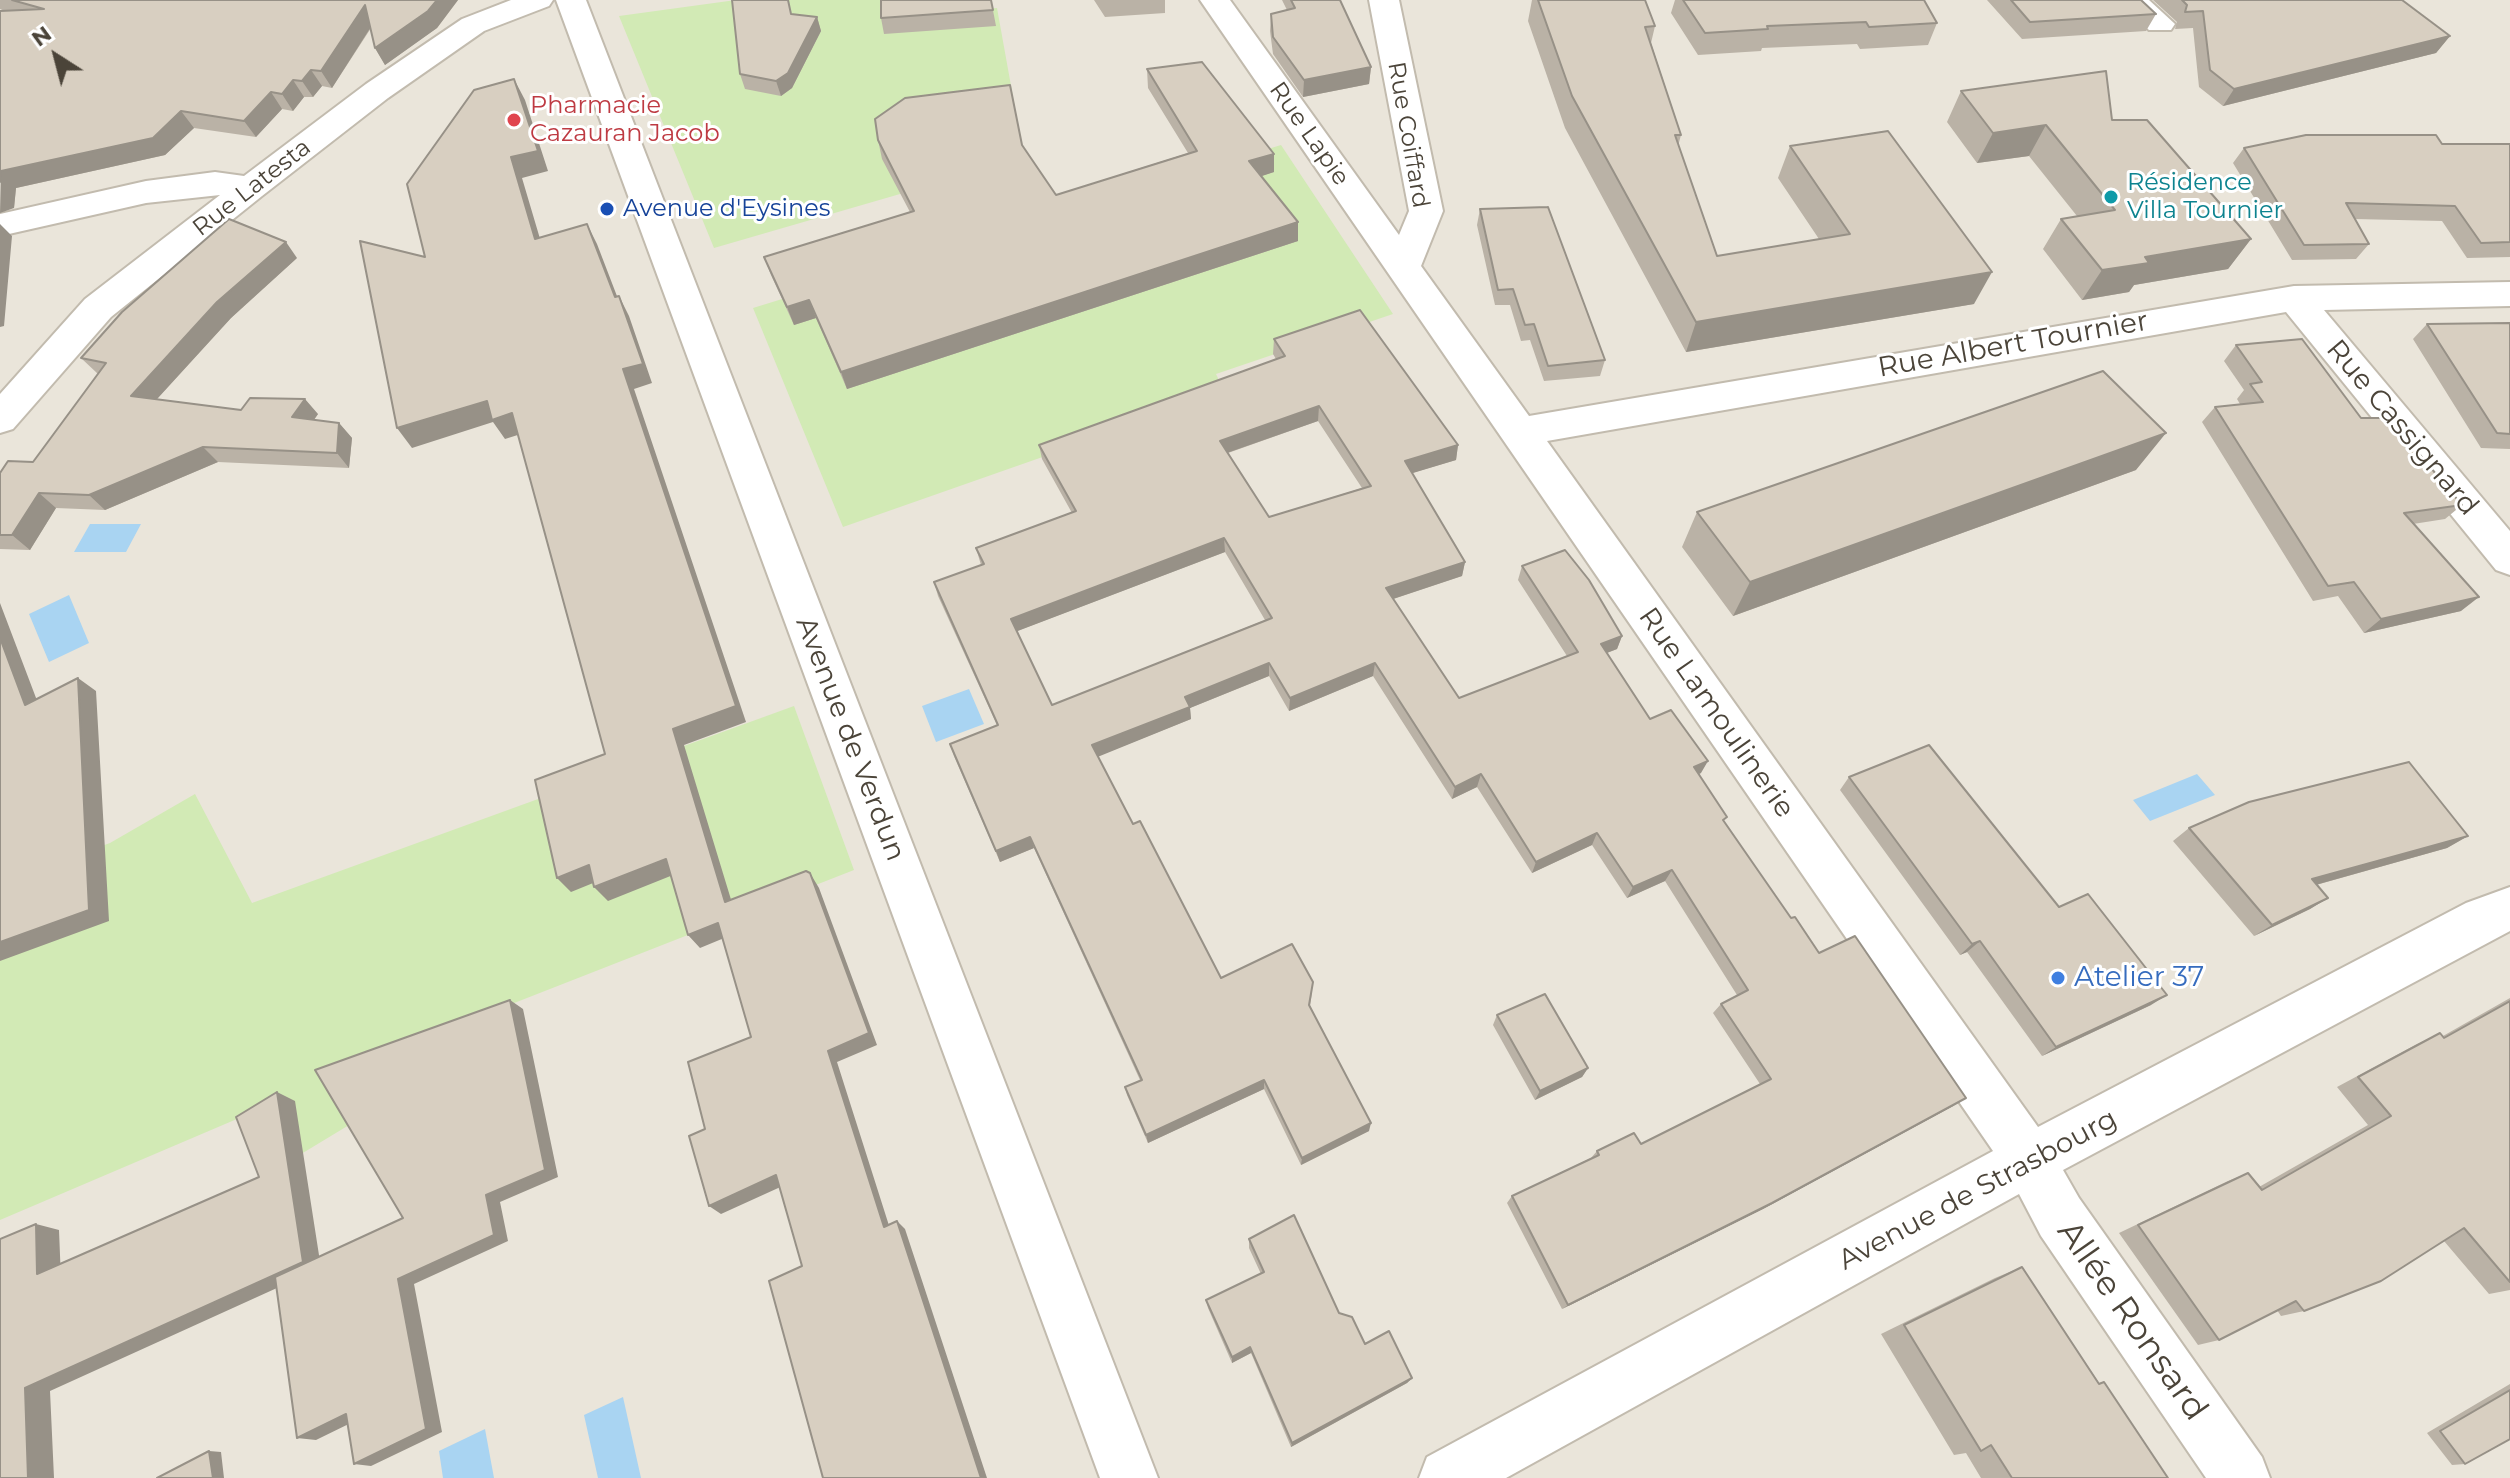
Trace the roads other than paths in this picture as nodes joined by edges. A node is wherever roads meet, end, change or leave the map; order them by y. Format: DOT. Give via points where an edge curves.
graph roads {
  1 [pos="538,0"];
  2 [pos="571,0"];
  3 [pos="1215,0"];
  4 [pos="1384,0"];
  5 [pos="2131,0"];
  6 [pos="2160,24"];
  7 [pos="250,188"];
  8 [pos="0,225"];
  9 [pos="1403,267"];
  10 [pos="2510,294"];
  11 [pos="2294,298"];
  12 [pos="0,419"];
  13 [pos="1519,432"];
  14 [pos="2510,559"];
  15 [pos="2510,909"];
  16 [pos="2029,1160"];
  17 [pos="1129,1478"];
  18 [pos="1448,1478"];
  19 [pos="2241,1478"];
  1 -- 7 [label="street, Rue Latesta" via="473,25"];
  2 -- 17 [label="street, Avenue de Verdun"];
  3 -- 9 [label="street, Rue Lapie"];
  4 -- 9 [label="street, Rue Coiffard" via="1426,211"];
  5 -- 6 [label="street"];
  7 -- 8 [label="street" via="215,183 146,192"];
  7 -- 12 [label="street, Rue Latesta" via="98,308"];
  9 -- 13 [label="street, Rue Lamoulinerie"];
  10 -- 11 [label="street, Rue Albert Tournier"];
  11 -- 13 [label="street, Rue Albert Tournier"];
  11 -- 14 [label="street, Rue Cassignard"];
  13 -- 16 [label="street, Rue Lamoulinerie"];
  15 -- 16 [label="street, Avenue de Strasbourg" via="2483,918"];
  16 -- 18 [label="street, Avenue de Strasbourg"];
  16 -- 19 [label="street, Allée Ronsard" via="2060,1217"];
}
